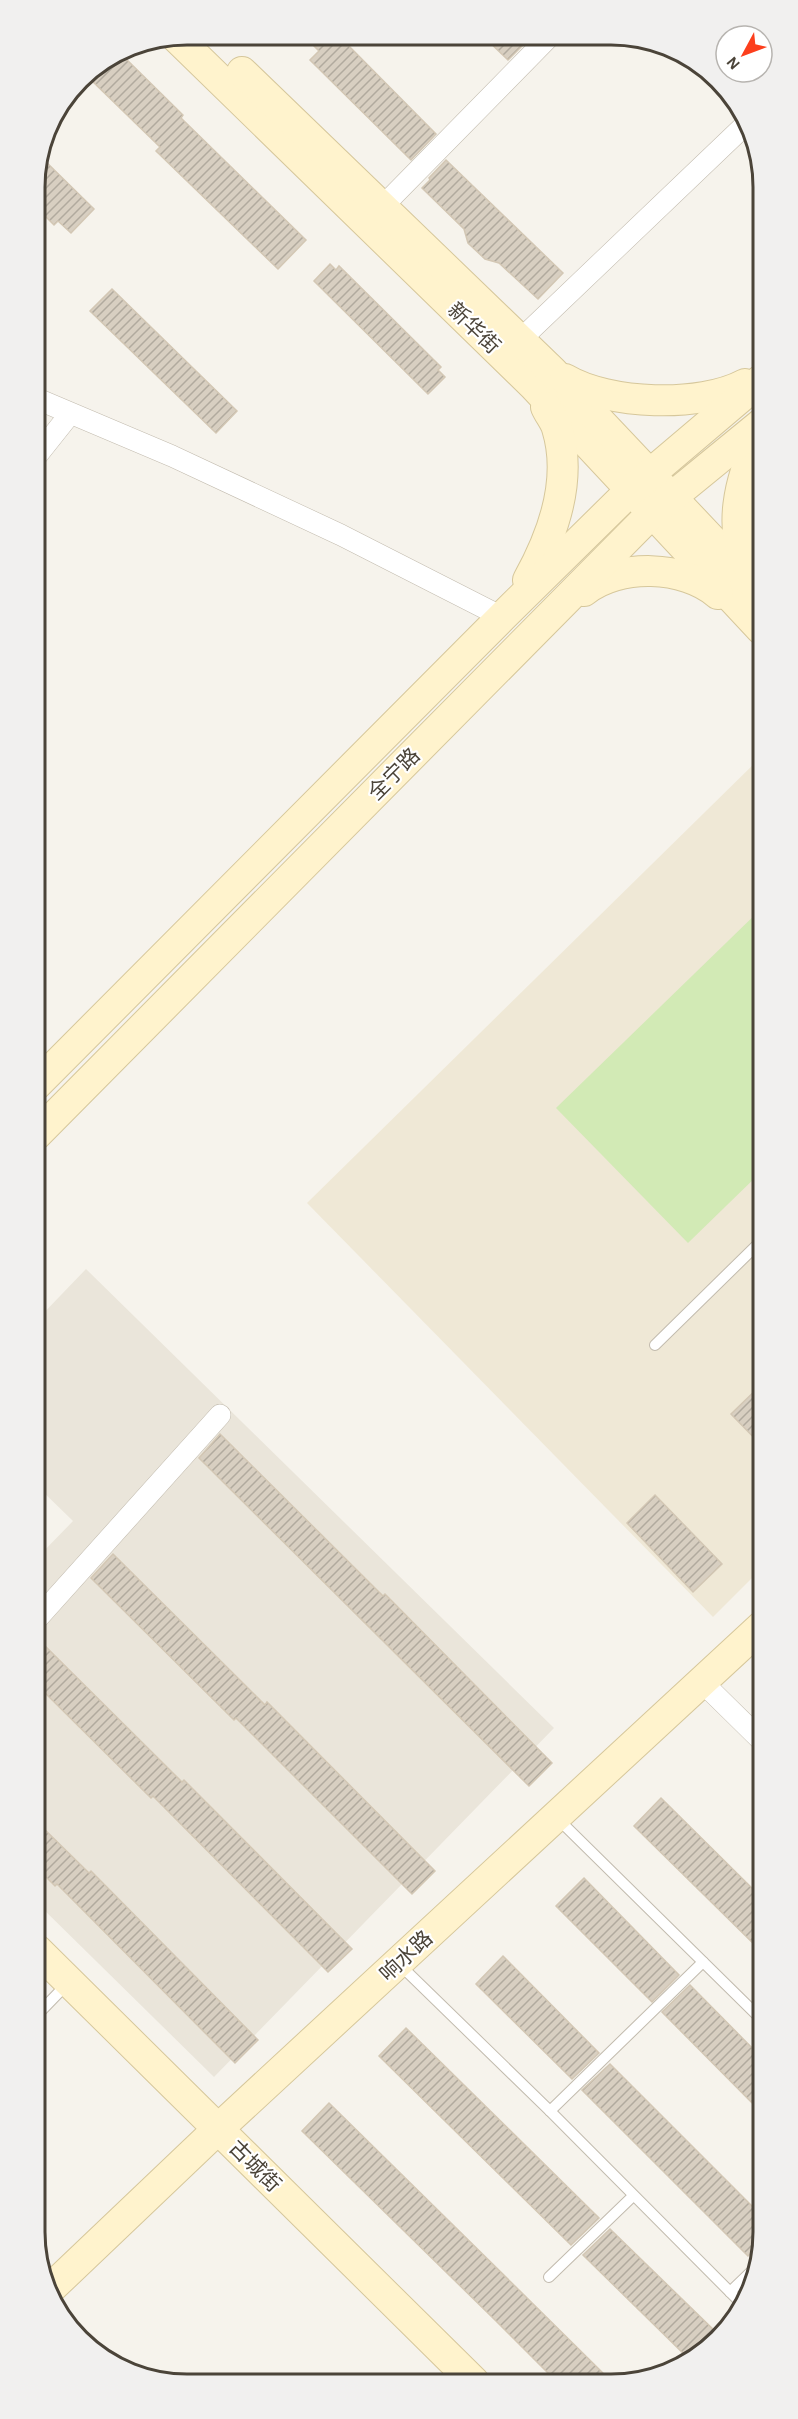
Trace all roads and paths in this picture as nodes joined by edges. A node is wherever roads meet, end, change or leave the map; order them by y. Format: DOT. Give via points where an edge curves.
graph roads {
  1 [pos="185,45"];
  2 [pos="213,45"];
  3 [pos="541,45"];
  4 [pos="740,130"];
  5 [pos="382,207"];
  6 [pos="520,340"];
  7 [pos="543,379"];
  8 [pos="753,380"];
  9 [pos="753,387"];
  10 [pos="45,403"];
  11 [pos="70,414"];
  12 [pos="753,430"];
  13 [pos="45,445"];
  14 [pos="753,454"];
  15 [pos="640,482"];
  16 [pos="661,505"];
  17 [pos="753,574"];
  18 [pos="753,585"];
  19 [pos="509,610"];
  20 [pos="753,620"];
  21 [pos="753,623"];
  22 [pos="539,627"];
  23 [pos="45,1076"];
  24 [pos="45,1126"];
  25 [pos="753,1249"];
  26 [pos="655,1345"];
  27 [pos="220,1415"];
  28 [pos="45,1610"];
  29 [pos="753,1634"];
  30 [pos="702,1682"];
  31 [pos="753,1732"];
  32 [pos="556,1817"];
  33 [pos="45,1958"];
  34 [pos="703,1962"];
  35 [pos="398,1963"];
  36 [pos="69,1982"];
  37 [pos="45,2007"];
  38 [pos="753,2011"];
  39 [pos="550,2111"];
  40 [pos="218,2129"];
  41 [pos="633,2196"];
  42 [pos="549,2277"];
  43 [pos="745,2277"];
  44 [pos="55,2284"];
  45 [pos="730,2292"];
  46 [pos="736,2298"];
  47 [pos="466,2374"];
  1 -- 7 [label="main road, 新华街"];
  2 -- 5 [label="main road, 新华街"];
  3 -- 5 [label="street"];
  4 -- 6 [label="street"];
  5 -- 6 [label="main road, 新华街"];
  6 -- 7 [label="main road, 新华街"];
  7 -- 8 [label="main road" via="608,395 644,399 714,396"];
  7 -- 15 [label="main road, 新华街"];
  7 -- 19 [label="main road" via="557,427 562,485 541,557"];
  9 -- 15 [label="main road, 全宁路"];
  10 -- 11 [label="street"];
  11 -- 13 [label="street"];
  11 -- 19 [label="street" via="172,456"];
  12 -- 16 [label="main road, 全宁路"];
  14 -- 17 [label="main road" via="739,501 738,530 742,552"];
  15 -- 16 [label="main road, 新华街"];
  15 -- 19 [label="main road, 全宁路"];
  16 -- 18 [label="main road, 新华街"];
  16 -- 20 [label="main road, 新华街"];
  16 -- 22 [label="main road, 全宁路"];
  19 -- 23 [label="main road, 全宁路"];
  21 -- 22 [label="main road" via="698,581 655,572 609,577 591,586"];
  22 -- 24 [label="main road, 全宁路"];
  25 -- 26 [label="lane"];
  27 -- 28 [label="street"];
  29 -- 30 [label="main road, 响水路"];
  30 -- 31 [label="street"];
  30 -- 32 [label="main road, 响水路"];
  32 -- 34 [label="lane"];
  32 -- 35 [label="main road, 响水路"];
  33 -- 36 [label="main road, 古城街"];
  34 -- 38 [label="lane"];
  34 -- 39 [label="lane"];
  35 -- 39 [label="lane"];
  35 -- 40 [label="main road, 响水路"];
  36 -- 37 [label="lane"];
  36 -- 40 [label="main road, 古城街"];
  39 -- 41 [label="lane"];
  40 -- 44 [label="main road, 响水路"];
  40 -- 47 [label="main road, 古城街"];
  41 -- 42 [label="lane"];
  41 -- 45 [label="lane"];
  43 -- 45 [label="lane"];
  45 -- 46 [label="lane"];
}
